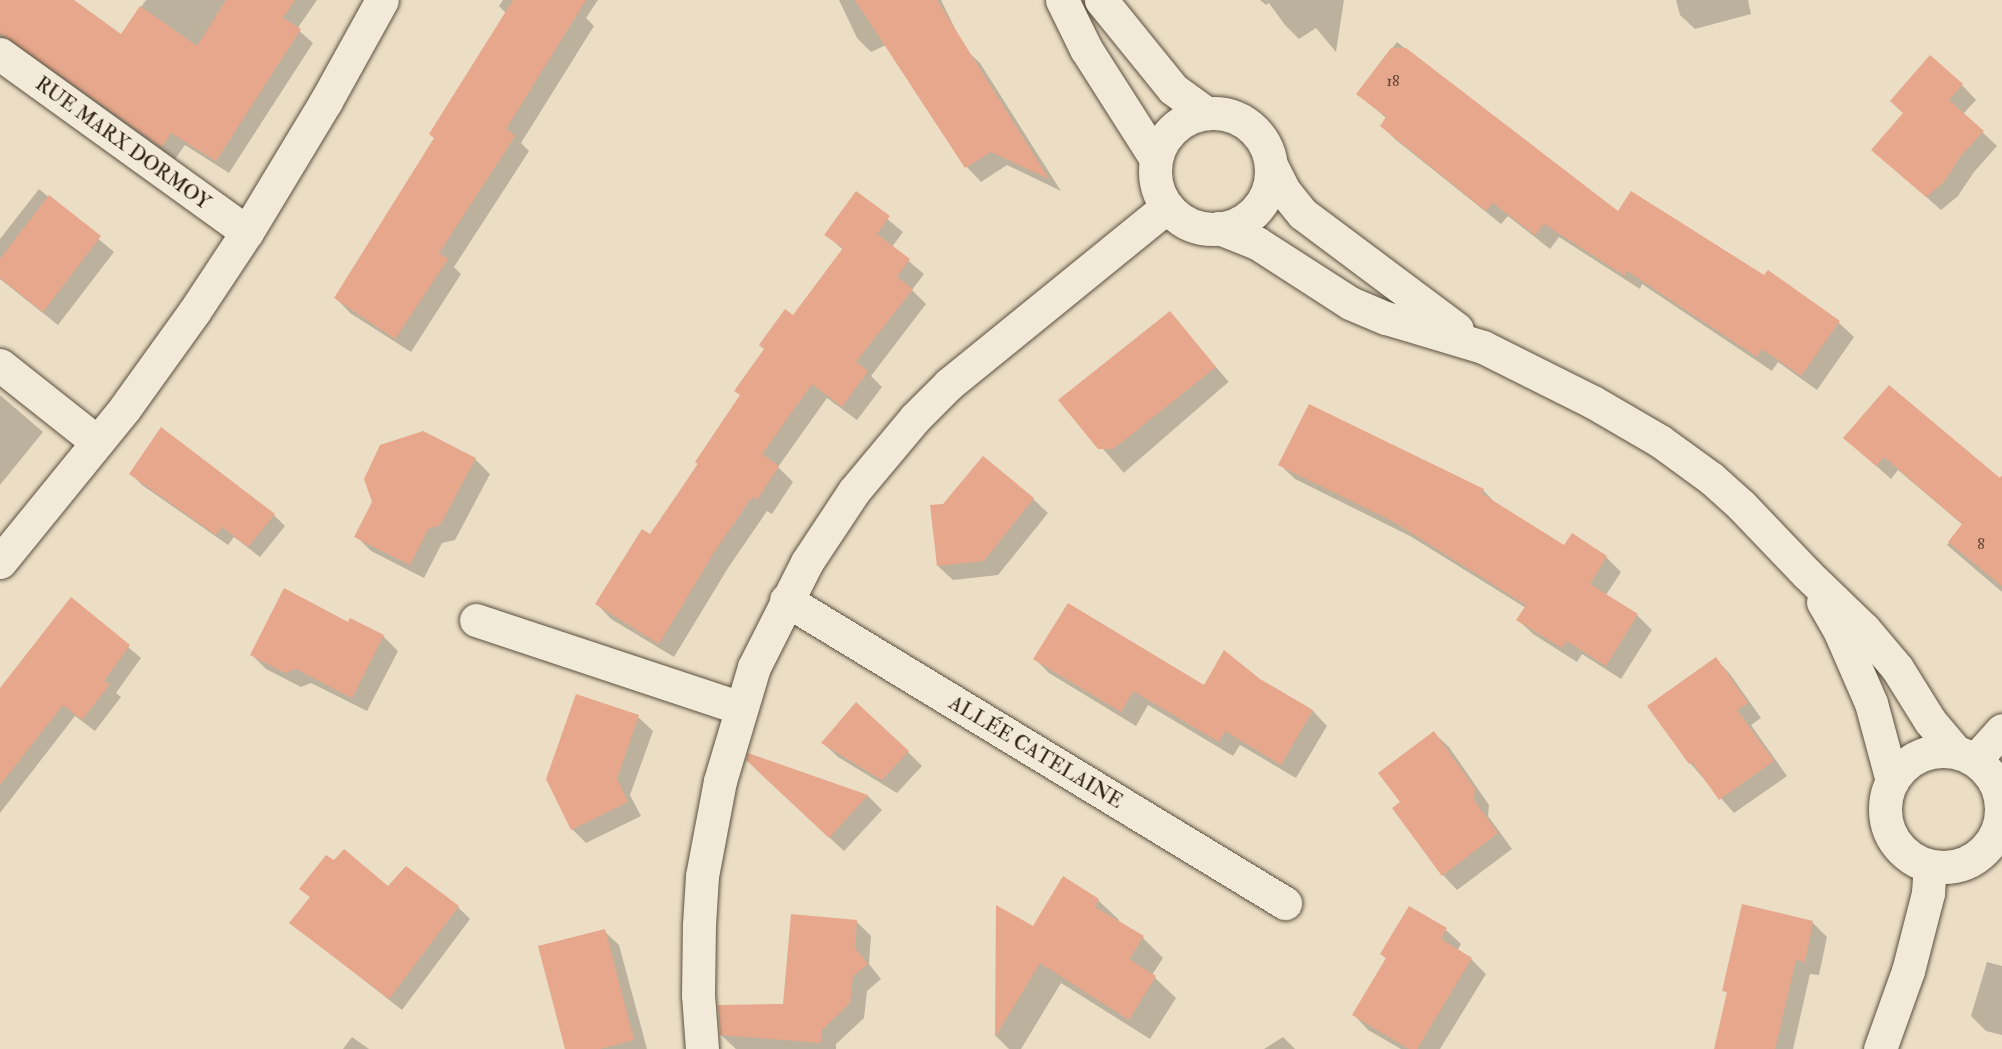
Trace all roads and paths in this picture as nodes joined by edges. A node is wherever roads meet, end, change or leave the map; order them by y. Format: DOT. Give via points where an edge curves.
graph roads {
  1 [pos="382,0"];
  2 [pos="1062,0"];
  3 [pos="1101,0"];
  4 [pos="0,54"];
  5 [pos="1206,113"];
  6 [pos="1156,159"];
  7 [pos="1271,165"];
  8 [pos="1167,207"];
  9 [pos="1219,228"];
  10 [pos="247,232"];
  11 [pos="1483,347"];
  12 [pos="0,365"];
  13 [pos="97,442"];
  14 [pos="0,562"];
  15 [pos="1807,574"];
  16 [pos="786,600"];
  17 [pos="476,620"];
  18 [pos="741,708"];
  19 [pos="2002,730"];
  20 [pos="1982,770"];
  21 [pos="1892,781"];
  22 [pos="1992,852"];
  23 [pos="1930,866"];
  24 [pos="1285,903"];
  25 [pos="702,1049"];
  26 [pos="1880,1049"];
  1 -- 10 [label="street" via="327,101"];
  2 -- 6 [label="street" via="1086,49"];
  3 -- 5 [label="street" via="1173,89"];
  4 -- 10 [label="street, RUE MARX DORMOY"];
  5 -- 6 [label="street" via="1178,124 1164,140"];
  5 -- 7 [label="street" via="1227,114 1253,128 1266,145"];
  6 -- 8 [label="street" via="1157,189"];
  7 -- 9 [label="street" via="1266,195 1255,211 1239,224"];
  7 -- 11 [label="street" via="1285,192 1303,214"];
  8 -- 9 [label="street" via="1191,225"];
  8 -- 16 [label="street" via="987,351 915,418 854,490"];
  9 -- 11 [label="street" via="1257,243 1368,311"];
  10 -- 13 [label="street" via="163,356"];
  11 -- 15 [label="street" via="1593,402 1660,441 1718,484"];
  12 -- 13 [label="street"];
  13 -- 14 [label="street"];
  15 -- 20 [label="street" via="1881,647 1930,721"];
  15 -- 21 [label="street" via="1840,632 1871,703"];
  16 -- 18 [label="street" via="754,667"];
  16 -- 24 [label="street, ALLÉE CATELAINE"];
  17 -- 18 [label="street"];
  18 -- 25 [label="street" via="720,781 702,876 697,962"];
  19 -- 20 [label="street"];
  20 -- 21 [label="street" via="1934,751 1905,764"];
  20 -- 22 [label="street" via="2001,801"];
  21 -- 23 [label="street" via="1884,812 1890,834 1902,851"];
  22 -- 23 [label="street" via="1952,867"];
  23 -- 26 [label="street" via="1928,893 1908,971"];
}
